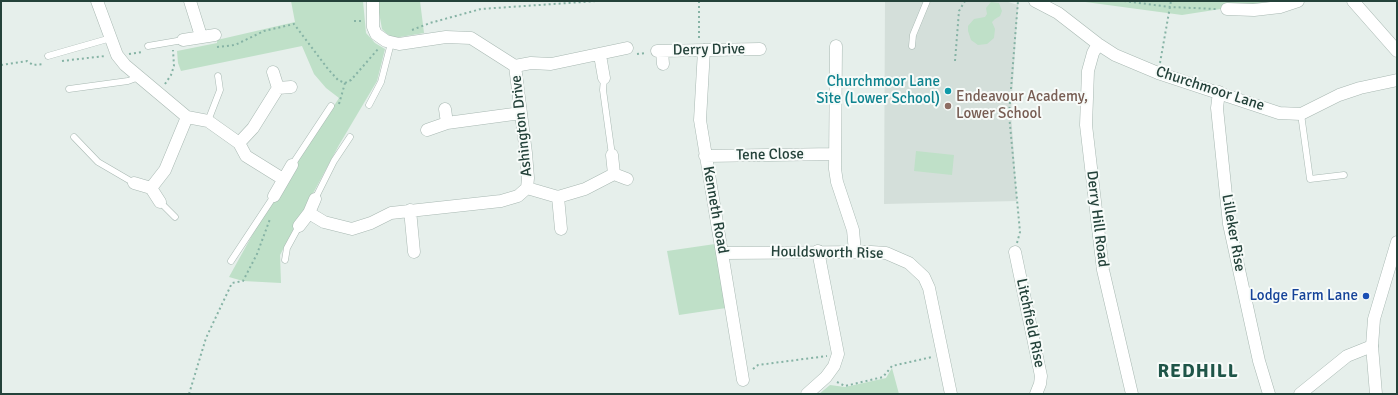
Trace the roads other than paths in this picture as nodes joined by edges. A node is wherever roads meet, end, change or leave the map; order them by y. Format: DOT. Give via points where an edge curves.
graph roads {
  1 [pos="97,1"];
  2 [pos="190,1"];
  3 [pos="373,1"];
  4 [pos="927,1"];
  5 [pos="1035,1"];
  6 [pos="1298,1"];
  7 [pos="1353,1"];
  8 [pos="1227,9"];
  9 [pos="215,34"];
  10 [pos="201,36"];
  11 [pos="110,38"];
  12 [pos="183,40"];
  13 [pos="388,42"];
  14 [pos="1098,44"];
  15 [pos="148,46"];
  16 [pos="836,46"];
  17 [pos="912,46"];
  18 [pos="627,48"];
  19 [pos="702,51"];
  20 [pos="1397,51"];
  21 [pos="754,53"];
  22 [pos="600,55"];
  23 [pos="48,60"];
  24 [pos="663,64"];
  25 [pos="515,66"];
  26 [pos="273,72"];
  27 [pos="218,76"];
  28 [pos="139,77"];
  29 [pos="604,78"];
  30 [pos="1397,80"];
  31 [pos="291,87"];
  32 [pos="278,88"];
  33 [pos="69,89"];
  34 [pos="1219,92"];
  35 [pos="369,105"];
  36 [pos="331,106"];
  37 [pos="445,109"];
  38 [pos="521,113"];
  39 [pos="1301,114"];
  40 [pos="187,117"];
  41 [pos="208,121"];
  42 [pos="447,124"];
  43 [pos="427,130"];
  44 [pos="74,137"];
  45 [pos="350,137"];
  46 [pos="239,143"];
  47 [pos="835,154"];
  48 [pos="612,155"];
  49 [pos="705,156"];
  50 [pos="292,165"];
  51 [pos="614,174"];
  52 [pos="1344,175"];
  53 [pos="284,179"];
  54 [pos="627,179"];
  55 [pos="134,183"];
  56 [pos="151,188"];
  57 [pos="527,188"];
  58 [pos="274,196"];
  59 [pos="558,196"];
  60 [pos="315,199"];
  61 [pos="160,202"];
  62 [pos="410,210"];
  63 [pos="309,213"];
  64 [pos="175,217"];
  65 [pos="299,226"];
  66 [pos="561,229"];
  67 [pos="1397,242"];
  68 [pos="818,251"];
  69 [pos="414,252"];
  70 [pos="855,252"];
  71 [pos="1015,252"];
  72 [pos="723,253"];
  73 [pos="285,260"];
  74 [pos="231,261"];
  75 [pos="1372,346"];
  76 [pos="743,380"];
  77 [pos="807,394"];
  78 [pos="951,394"];
  79 [pos="1036,394"];
  80 [pos="1132,394"];
  81 [pos="1269,394"];
  82 [pos="1300,394"];
  83 [pos="1376,394"];
  1 -- 11 [label="street"];
  2 -- 10 [label="street"];
  3 -- 13 [label="street" via="373,27 376,34"];
  4 -- 17 [label="lane" via="913,35"];
  5 -- 14 [label="street, Churchmoor Lane" via="1058,13"];
  6 -- 8 [label="street" via="1280,7 1254,10"];
  7 -- 20 [label="street"];
  9 -- 10 [label="street"];
  10 -- 12 [label="street"];
  11 -- 23 [label="lane"];
  11 -- 28 [label="street" via="117,55"];
  12 -- 15 [label="lane"];
  13 -- 25 [label="street, Ashington Drive" via="399,44 446,37 471,38"];
  13 -- 35 [label="lane" via="381,82"];
  14 -- 34 [label="street, Churchmoor Lane" via="1115,55 1158,73"];
  14 -- 80 [label="street, Derry Hill Road" via="1088,71 1086,125 1103,270"];
  16 -- 47 [label="street" via="830,62"];
  18 -- 22 [label="street"];
  19 -- 21 [label="street, Derry Drive"];
  19 -- 24 [label="street, Derry Drive" via="660,51"];
  19 -- 49 [label="street, Kenneth Road" via="700,120"];
  22 -- 25 [label="street" via="551,64 531,63"];
  22 -- 29 [label="street"];
  25 -- 38 [label="street, Ashington Drive"];
  26 -- 32 [label="street"];
  27 -- 41 [label="lane" via="220,90"];
  28 -- 33 [label="lane" via="128,81"];
  28 -- 40 [label="street"];
  29 -- 48 [label="lane" via="603,90"];
  30 -- 39 [label="street, Churchmoor Lane" via="1346,93"];
  31 -- 32 [label="street"];
  32 -- 46 [label="street" via="253,128"];
  34 -- 39 [label="street, Churchmoor Lane" via="1279,113"];
  34 -- 81 [label="street, Lilleker Rise" via="1217,108 1229,224 1259,361"];
  36 -- 50 [label="lane"];
  37 -- 42 [label="street"];
  38 -- 42 [label="street"];
  38 -- 57 [label="street, Ashington Drive"];
  39 -- 52 [label="lane" via="1310,179"];
  40 -- 41 [label="street"];
  40 -- 56 [label="street" via="165,170"];
  41 -- 46 [label="street"];
  42 -- 43 [label="street"];
  44 -- 55 [label="lane" via="98,162"];
  45 -- 60 [label="lane" via="334,161"];
  46 -- 53 [label="street" via="246,156"];
  47 -- 49 [label="street, Tene Close"];
  47 -- 70 [label="street" via="837,182 852,230"];
  48 -- 51 [label="street"];
  49 -- 72 [label="street, Kenneth Road"];
  50 -- 53 [label="street"];
  51 -- 54 [label="street"];
  51 -- 59 [label="street" via="584,189"];
  53 -- 58 [label="street"];
  55 -- 56 [label="street"];
  56 -- 61 [label="street"];
  57 -- 59 [label="street"];
  57 -- 62 [label="street, Ashington Drive" via="518,196 501,201"];
  58 -- 74 [label="lane"];
  59 -- 66 [label="street"];
  60 -- 63 [label="street"];
  61 -- 64 [label="lane"];
  62 -- 63 [label="street, Ashington Drive" via="391,213 352,229 324,222"];
  62 -- 69 [label="street"];
  63 -- 65 [label="street"];
  65 -- 73 [label="lane" via="287,248"];
  67 -- 75 [label="street" via="1374,318"];
  68 -- 70 [label="street, Houldsworth Rise"];
  68 -- 72 [label="street, Houldsworth Rise"];
  68 -- 77 [label="street" via="838,354 826,378"];
  70 -- 78 [label="street, Houldsworth Rise" via="886,253 899,257 909,262 924,277 929,288"];
  71 -- 79 [label="street, Litchfield Rise" via="1041,376"];
  72 -- 76 [label="street, Kenneth Road" via="746,369"];
  75 -- 82 [label="street" via="1347,356"];
  75 -- 83 [label="street"];
}
